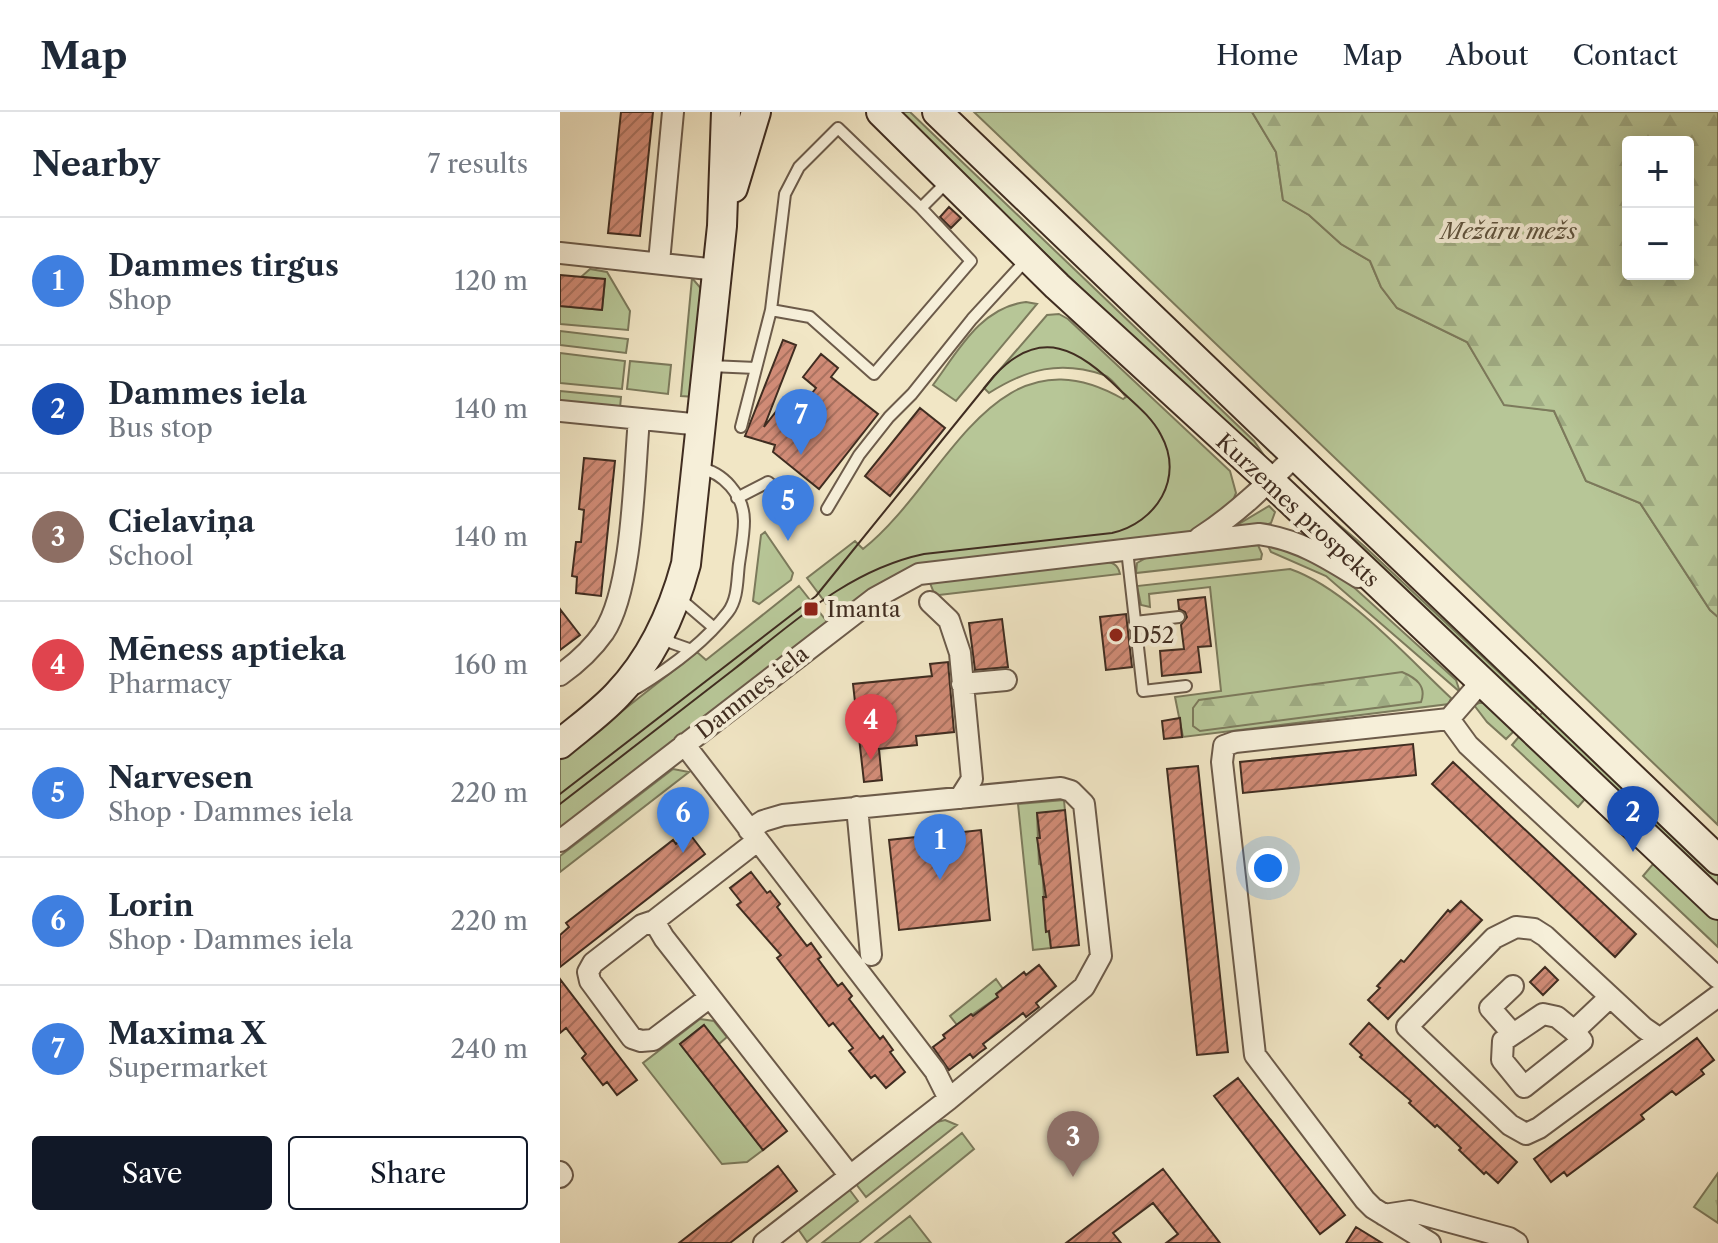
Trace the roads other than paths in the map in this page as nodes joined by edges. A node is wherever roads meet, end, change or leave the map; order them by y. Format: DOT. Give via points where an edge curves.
graph roads {
  1 [pos="673,112"];
  2 [pos="726,112"];
  3 [pos="867,112"];
  4 [pos="937,112"];
  5 [pos="758,114"];
  6 [pos="890,121"];
  7 [pos="949,180"];
  8 [pos="921,208"];
  9 [pos="722,226"];
  10 [pos="560,253"];
  11 [pos="1028,257"];
  12 [pos="659,262"];
  13 [pos="718,270"];
  14 [pos="771,310"];
  15 [pos="708,366"];
  16 [pos="756,368"];
  17 [pos="560,411"];
  18 [pos="639,419"];
  19 [pos="702,425"];
  20 [pos="741,427"];
  21 [pos="1295,456"];
  22 [pos="697,468"];
  23 [pos="1270,481"];
  24 [pos="737,498"];
  25 [pos="801,508"];
  26 [pos="827,509"];
  27 [pos="1196,541"];
  28 [pos="1127,550"];
  29 [pos="677,596"];
  30 [pos="1392,598"];
  31 [pos="930,602"];
  32 [pos="1179,617"];
  33 [pos="1135,622"];
  34 [pos="713,627"];
  35 [pos="660,633"];
  36 [pos="689,649"];
  37 [pos="560,675"];
  38 [pos="1006,680"];
  39 [pos="1482,681"];
  40 [pos="962,684"];
  41 [pos="1186,686"];
  42 [pos="618,695"];
  43 [pos="1449,719"];
  44 [pos="560,744"];
  45 [pos="684,744"];
  46 [pos="960,798"];
  47 [pos="857,807"];
  48 [pos="753,835"];
  49 [pos="560,841"];
  50 [pos="1718,860"];
  51 [pos="1718,905"];
  52 [pos="654,921"];
  53 [pos="871,955"];
  54 [pos="1718,978"];
  55 [pos="1513,986"];
  56 [pos="1718,996"];
  57 [pos="710,997"];
  58 [pos="1610,997"];
  59 [pos="1574,1031"];
  60 [pos="1513,1034"];
  61 [pos="1660,1039"];
  62 [pos="949,1099"];
  63 [pos="850,1176"];
  64 [pos="1384,1215"];
  65 [pos="764,1243"];
  66 [pos="1430,1243"];
  67 [pos="1517,1243"];
  1 -- 12 [label="street"];
  2 -- 9 [label="main road"];
  3 -- 6 [label="main road"];
  4 -- 21 [label="main road, Kurzemes prospekts"];
  5 -- 9 [label="main road"];
  6 -- 7 [label="main road, Kurzemes prospekts"];
  7 -- 8 [label="lane"];
  7 -- 11 [label="main road, Kurzemes prospekts"];
  8 -- 14 [label="lane" via="838,128 799,167 785,194"];
  8 -- 14 [label="lane" via="971,261 874,374 810,317"];
  9 -- 13 [label="main road"];
  10 -- 12 [label="street"];
  11 -- 23 [label="main road, Kurzemes prospekts"];
  11 -- 26 [label="lane" via="889,417"];
  12 -- 13 [label="street"];
  13 -- 15 [label="main road"];
  14 -- 16 [label="lane"];
  15 -- 16 [label="lane"];
  15 -- 19 [label="main road"];
  16 -- 20 [label="lane"];
  17 -- 18 [label="street"];
  18 -- 19 [label="street"];
  18 -- 37 [label="street" via="625,570 617,603 605,631"];
  19 -- 22 [label="main road"];
  21 -- 23 [label="street, Dammes iela"];
  21 -- 50 [label="main road, Kurzemes prospekts"];
  22 -- 24 [label="lane" via="719,474"];
  22 -- 29 [label="main road"];
  23 -- 27 [label="street, Dammes iela"];
  23 -- 30 [label="main road, Kurzemes prospekts"];
  24 -- 25 [label="lane" via="768,482"];
  24 -- 34 [label="lane" via="744,520 736,597"];
  27 -- 28 [label="street, Dammes iela"];
  27 -- 30 [label="street, Dammes iela" via="1280,537 1318,552"];
  28 -- 33 [label="lane"];
  28 -- 45 [label="street, Dammes iela" via="911,577 875,598"];
  29 -- 34 [label="lane"];
  29 -- 35 [label="main road"];
  30 -- 39 [label="main road, Kurzemes prospekts"];
  31 -- 40 [label="street" via="949,620 960,653"];
  32 -- 33 [label="lane"];
  33 -- 41 [label="lane" via="1143,691"];
  34 -- 36 [label="lane"];
  35 -- 36 [label="lane"];
  35 -- 42 [label="main road"];
  36 -- 42 [label="lane" via="651,679"];
  38 -- 40 [label="street"];
  39 -- 43 [label="street"];
  39 -- 51 [label="main road, Kurzemes prospekts"];
  40 -- 46 [label="street" via="972,779"];
  42 -- 44 [label="main road"];
  43 -- 54 [label="street" via="1468,745"];
  43 -- 64 [label="street" via="1224,746 1255,1055 1365,1200"];
  45 -- 48 [label="street"];
  45 -- 49 [label="street, Dammes iela"];
  46 -- 47 [label="street"];
  46 -- 62 [label="street" via="1061,788 1079,797 1101,956 1084,987"];
  47 -- 48 [label="street" via="783,815 763,821"];
  47 -- 53 [label="street"];
  48 -- 52 [label="street"];
  48 -- 62 [label="street" via="935,1071"];
  52 -- 57 [label="street"];
  52 -- 57 [label="street" via="593,963 588,972 598,992 632,1038 641,1041 653,1040"];
  55 -- 60 [label="street" via="1490,1008"];
  56 -- 61 [label="street"];
  57 -- 63 [label="street"];
  58 -- 59 [label="street"];
  58 -- 61 [label="street"];
  58 -- 61 [label="street" via="1545,936 1516,927 1494,938 1407,1027 1510,1125 1526,1134"];
  59 -- 60 [label="street" via="1557,1017 1543,1014"];
  59 -- 60 [label="street" via="1582,1041 1524,1087 1502,1060 1503,1041"];
  62 -- 63 [label="street"];
  63 -- 65 [label="street"];
  64 -- 66 [label="street"];
  64 -- 67 [label="street" via="1410,1211"];
}
